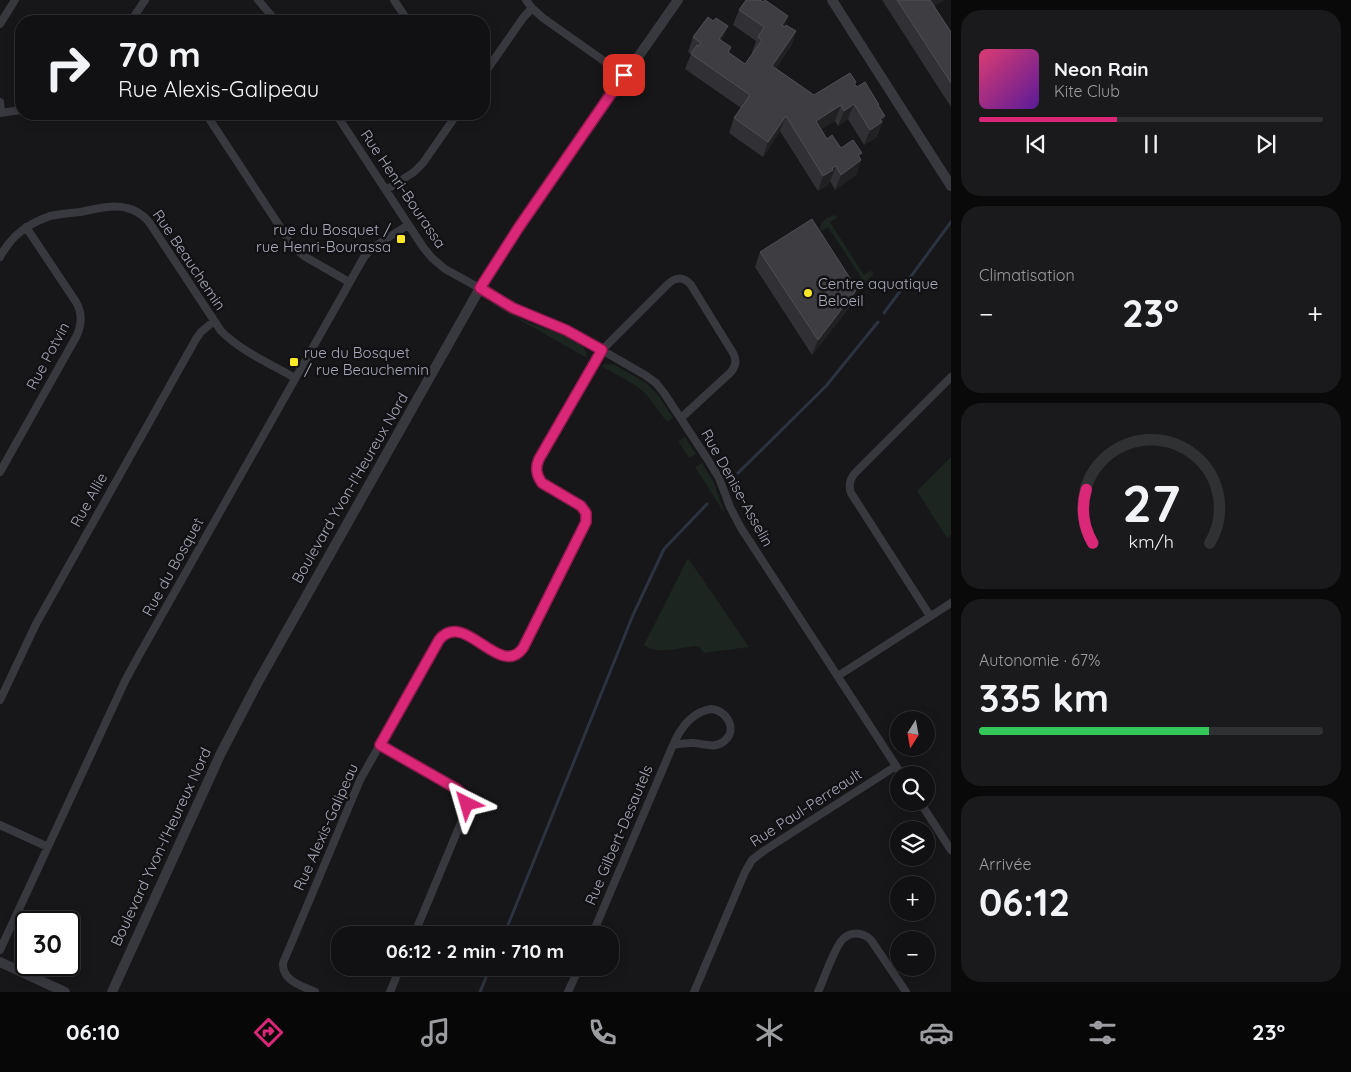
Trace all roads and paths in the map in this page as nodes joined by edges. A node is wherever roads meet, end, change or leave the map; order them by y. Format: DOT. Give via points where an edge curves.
graph roads {
  1 [pos="15,0"];
  2 [pos="145,0"];
  3 [pos="258,0"];
  4 [pos="394,0"];
  5 [pos="526,0"];
  6 [pos="678,0"];
  7 [pos="832,0"];
  8 [pos="532,8"];
  9 [pos="135,15"];
  10 [pos="271,15"];
  11 [pos="404,15"];
  12 [pos="0,24"];
  13 [pos="490,65"];
  14 [pos="624,75"];
  15 [pos="0,102"];
  16 [pos="15,111"];
  17 [pos="1,112"];
  18 [pos="210,120"];
  19 [pos="340,120"];
  20 [pos="452,120"];
  21 [pos="951,186"];
  22 [pos="386,190"];
  23 [pos="408,225"];
  24 [pos="26,227"];
  25 [pos="0,257"];
  26 [pos="349,282"];
  27 [pos="480,288"];
  28 [pos="214,321"];
  29 [pos="602,350"];
  30 [pos="951,377"];
  31 [pos="295,378"];
  32 [pos="681,418"];
  33 [pos="0,472"];
  34 [pos="951,603"];
  35 [pos="930,616"];
  36 [pos="838,676"];
  37 [pos="0,700"];
  38 [pos="380,745"];
  39 [pos="673,745"];
  40 [pos="896,766"];
  41 [pos="890,770"];
  42 [pos="926,811"];
  43 [pos="0,825"];
  44 [pos="48,848"];
  45 [pos="951,850"];
  46 [pos="418,926"];
  47 [pos="596,926"];
  48 [pos="0,950"];
  49 [pos="0,962"];
  50 [pos="397,976"];
  51 [pos="575,976"];
  52 [pos="65,992"];
  53 [pos="112,992"];
  54 [pos="316,992"];
  55 [pos="390,992"];
  56 [pos="568,992"];
  57 [pos="694,992"];
  58 [pos="818,992"];
  59 [pos="906,992"];
  1 -- 12 [label="street"];
  2 -- 9 [label="street"];
  3 -- 10 [label="street"];
  4 -- 11 [label="street"];
  5 -- 8 [label="street"];
  6 -- 14 [label="street, Boulevard Yvon-l'Heureux Nord"];
  7 -- 21 [label="street"];
  8 -- 13 [label="street"];
  8 -- 14 [label="street"];
  14 -- 27 [label="street, Boulevard Yvon-l'Heureux Nord"];
  15 -- 17 [label="street"];
  16 -- 17 [label="street"];
  18 -- 26 [label="street" via="288,241 304,256"];
  19 -- 22 [label="street, Rue Henri-Bourassa"];
  20 -- 22 [label="street" via="423,163"];
  22 -- 23 [label="street, Rue Henri-Bourassa"];
  23 -- 26 [label="street, Rue du Bosquet" via="369,250"];
  23 -- 27 [label="street, Rue Henri-Bourassa" via="436,262"];
  24 -- 25 [label="street, Rue Beauchemin"];
  24 -- 28 [label="street, Rue Beauchemin" via="56,215 116,207 134,210 149,222"];
  24 -- 33 [label="street, Rue Potvin" via="76,302 81,323"];
  26 -- 31 [label="street, Rue du Bosquet"];
  27 -- 29 [label="street, Rue Denise-Asselin"];
  27 -- 53 [label="street, Boulevard Yvon-l'Heureux Nord" via="262,674 201,794"];
  28 -- 31 [label="street, Rue Beauchemin" via="236,344"];
  28 -- 37 [label="street, Rue Allie" via="196,339 36,624"];
  29 -- 32 [label="street, Rue Denise-Asselin" via="651,379"];
  29 -- 32 [label="street" via="672,281 679,278 687,281 736,361 731,372"];
  29 -- 38 [label="street, Rue Alexis-Galipeau" via="537,465 542,483 581,506 587,519 523,648 515,656 506,657 461,632 446,634 439,640"];
  30 -- 35 [label="street" via="854,473 849,484 851,493"];
  31 -- 44 [label="street, Rue du Bosquet" via="129,673"];
  32 -- 36 [label="street, Rue Denise-Asselin" via="716,474 737,520"];
  34 -- 35 [label="street"];
  35 -- 36 [label="street"];
  36 -- 40 [label="street, Rue Denise-Asselin"];
  38 -- 46 [label="street" via="457,789 466,801 465,813"];
  38 -- 54 [label="street, Rue Alexis-Galipeau" via="360,780 283,963 287,977"];
  39 -- 39 [label="street, Rue Gilbert-Desautels" via="719,744 728,735 730,722 719,711 705,710 682,728"];
  39 -- 47 [label="street, Rue Gilbert-Desautels"];
  41 -- 57 [label="street, Rue Paul-Perreault" via="752,860"];
  42 -- 45 [label="street"];
  43 -- 44 [label="street"];
  44 -- 48 [label="street, Rue du Bosquet"];
  49 -- 52 [label="street"];
  50 -- 55 [label="street"];
  51 -- 56 [label="street"];
  58 -- 59 [label="street" via="840,943 856,933 871,940"];
}
